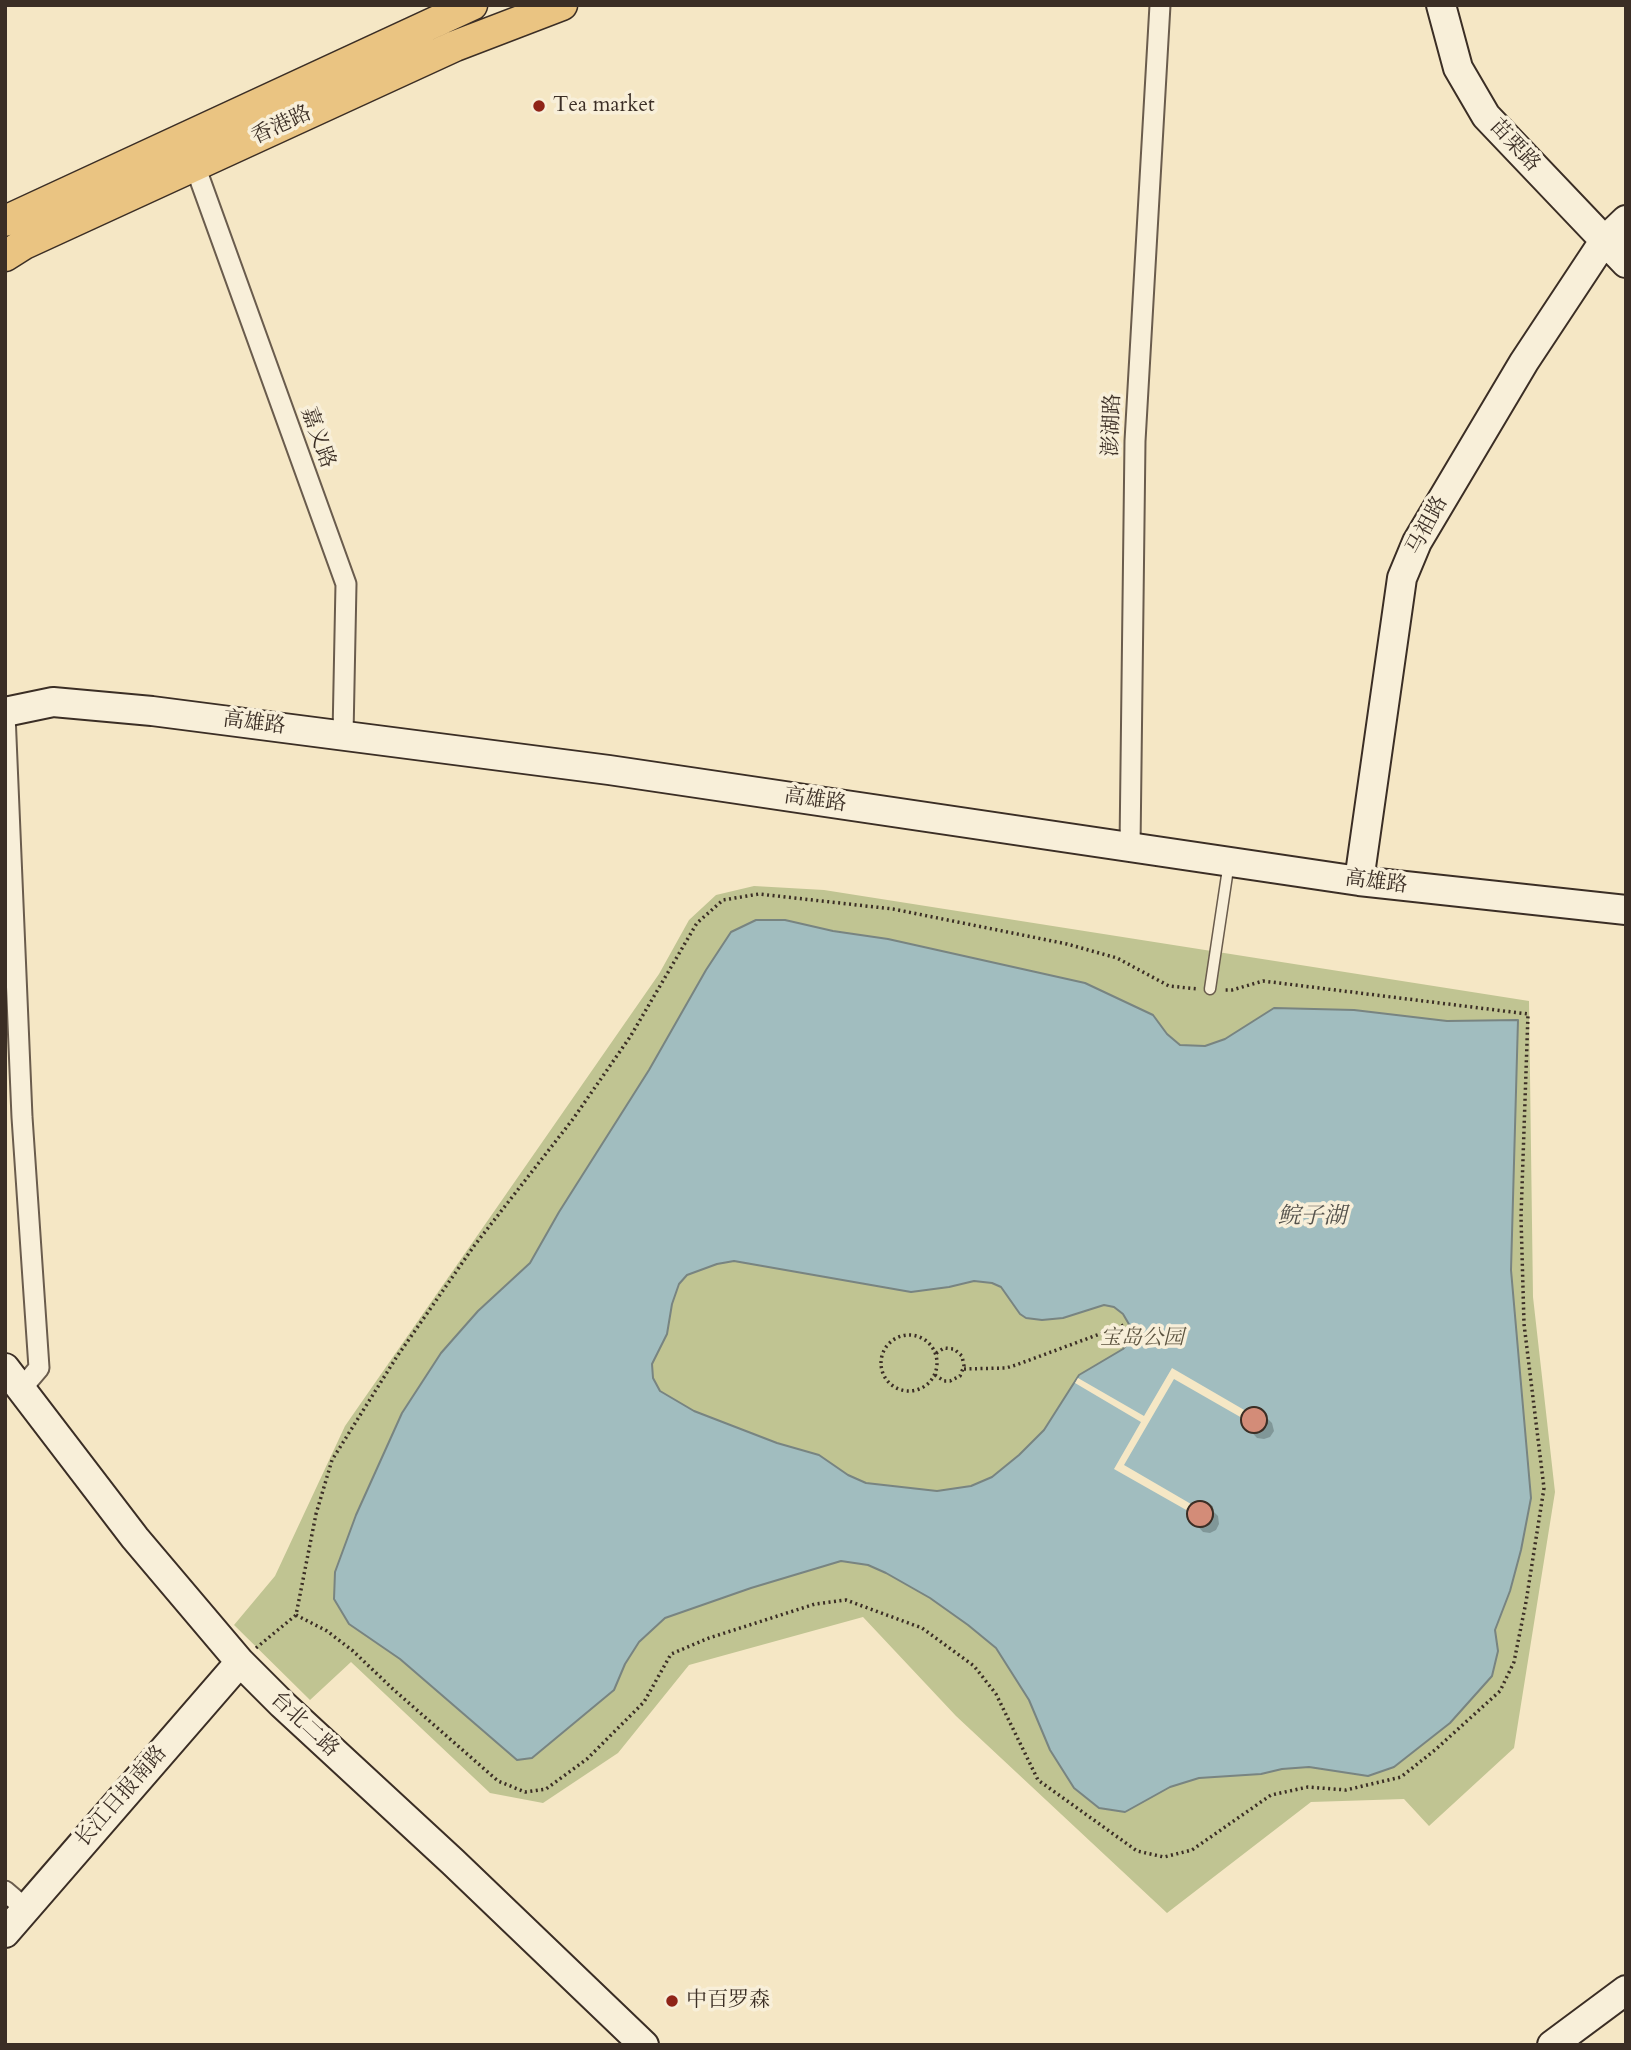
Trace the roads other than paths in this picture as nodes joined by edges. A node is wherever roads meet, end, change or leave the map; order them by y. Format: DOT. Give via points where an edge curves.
graph roads {
  1 [pos="472,5"];
  2 [pos="562,5"];
  3 [pos="1160,5"];
  4 [pos="1441,5"];
  5 [pos="195,166"];
  6 [pos="7,217"];
  7 [pos="1626,220"];
  8 [pos="1604,241"];
  9 [pos="15,250"];
  10 [pos="1626,264"];
  11 [pos="5,713"];
  12 [pos="343,736"];
  13 [pos="1130,847"];
  14 [pos="1229,862"];
  15 [pos="1359,881"];
  16 [pos="1626,910"];
  17 [pos="1210,989"];
  18 [pos="14,1378"];
  19 [pos="240,1662"];
  20 [pos="15,1900"];
  21 [pos="5,1933"];
  22 [pos="1626,1990"];
  23 [pos="644,2045"];
  24 [pos="1552,2045"];
  1 -- 6 [label="main road, 香港路"];
  2 -- 5 [label="main road, 香港路" via="455,46"];
  3 -- 13 [label="street, 澎湖路" via="1135,441"];
  4 -- 8 [label="street, 苗栗路" via="1458,68 1486,116"];
  5 -- 9 [label="main road, 香港路"];
  5 -- 12 [label="street, 嘉义路" via="346,584"];
  6 -- 9 [label="street"];
  7 -- 8 [label="street, 马祖路"];
  8 -- 10 [label="street, 苗栗路"];
  8 -- 15 [label="street, 马祖路" via="1524,362 1417,542 1402,578"];
  11 -- 12 [label="street, 高雄路" via="53,702"];
  11 -- 18 [label="street" via="22,1116 39,1368"];
  12 -- 13 [label="street, 高雄路"];
  13 -- 14 [label="street, 高雄路"];
  14 -- 15 [label="street, 高雄路"];
  14 -- 17 [label="lane"];
  15 -- 16 [label="street, 高雄路"];
  18 -- 19 [label="street, 台北二路" via="135,1538"];
  19 -- 20 [label="street, 长江日报南路"];
  19 -- 23 [label="street, 台北二路"];
  20 -- 21 [label="street, 长江日报南路"];
  22 -- 24 [label="street"];
}
